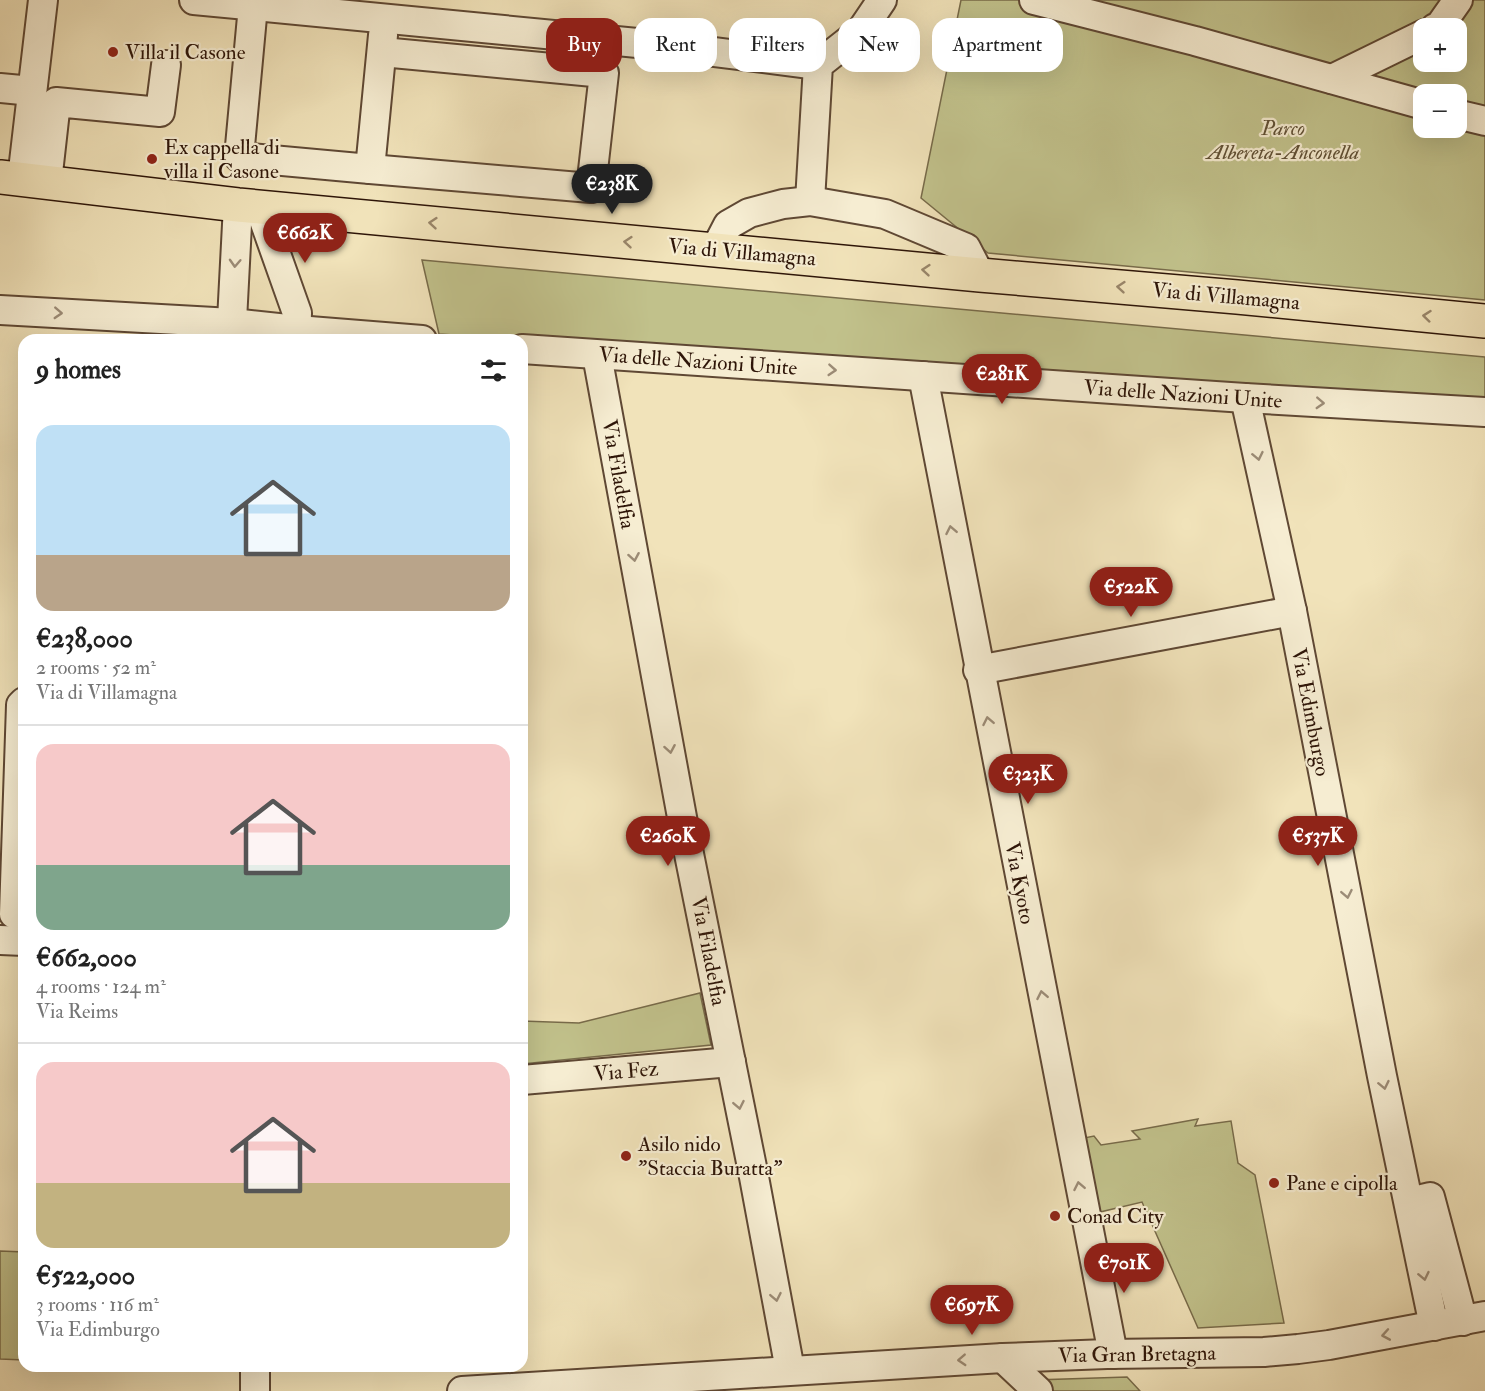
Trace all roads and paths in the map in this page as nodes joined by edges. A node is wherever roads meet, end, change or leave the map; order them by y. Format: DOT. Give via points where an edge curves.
graph roads {
  1 [pos="43,0"];
  2 [pos="194,0"];
  3 [pos="882,0"];
  4 [pos="1034,0"];
  5 [pos="1458,0"];
  6 [pos="252,6"];
  7 [pos="438,12"];
  8 [pos="385,18"];
  9 [pos="1445,18"];
  10 [pos="1413,39"];
  11 [pos="382,52"];
  12 [pos="729,54"];
  13 [pos="826,59"];
  14 [pos="166,65"];
  15 [pos="818,72"];
  16 [pos="1332,79"];
  17 [pos="0,88"];
  18 [pos="32,92"];
  19 [pos="1413,102"];
  20 [pos="1467,117"];
  21 [pos="1485,121"];
  22 [pos="370,169"];
  23 [pos="23,180"];
  24 [pos="810,201"];
  25 [pos="249,206"];
  26 [pos="716,250"];
  27 [pos="980,275"];
  28 [pos="0,310"];
  29 [pos="1485,321"];
  30 [pos="232,332"];
  31 [pos="275,334"];
  32 [pos="297,334"];
  33 [pos="528,349"];
  34 [pos="597,355"];
  35 [pos="922,376"];
  36 [pos="1245,398"];
  37 [pos="1485,412"];
  38 [pos="1292,611"];
  39 [pos="978,670"];
  40 [pos="15,704"];
  41 [pos="13,914"];
  42 [pos="0,940"];
  43 [pos="18,941"];
  44 [pos="730,1062"];
  45 [pos="528,1079"];
  46 [pos="1409,1202"];
  47 [pos="1474,1318"];
  48 [pos="1434,1326"];
  49 [pos="1113,1354"];
  50 [pos="1003,1358"];
  51 [pos="790,1370"];
  52 [pos="255,1372"];
  53 [pos="255,1391"];
  54 [pos="462,1391"];
  55 [pos="1038,1391"];
  1 -- 18 [label="street"];
  2 -- 6 [label="street"];
  3 -- 13 [label="street" via="861,31"];
  4 -- 16 [label="street"];
  5 -- 9 [label="street"];
  6 -- 8 [label="street"];
  6 -- 22 [label="street" via="239,157"];
  7 -- 8 [label="street"];
  7 -- 12 [label="street"];
  8 -- 11 [label="street"];
  10 -- 16 [label="street"];
  11 -- 22 [label="street"];
  11 -- 22 [label="street" via="604,73 591,188"];
  14 -- 23 [label="street" via="160,112 56,102"];
  15 -- 24 [label="street"];
  16 -- 19 [label="street"];
  17 -- 18 [label="street"];
  18 -- 23 [label="street"];
  20 -- 21 [label="street"];
  23 -- 25 [label="main road, Via di Villamagna"];
  24 -- 26 [label="street" via="749,213 728,225"];
  24 -- 27 [label="street" via="885,214 966,248"];
  26 -- 25 [label="main road, Via di Villamagna, one-way"];
  25 -- 30 [label="street, one-way"];
  25 -- 32 [label="street" via="297,313"];
  27 -- 26 [label="main road, Via di Villamagna, one-way"];
  29 -- 27 [label="main road, Via di Villamagna, one-way"];
  28 -- 30 [label="street, one-way"];
  30 -- 31 [label="street"];
  33 -- 34 [label="street, Via delle Nazioni Unite"];
  34 -- 35 [label="street, Via delle Nazioni Unite, one-way"];
  34 -- 44 [label="street, Via Filadelfia, one-way"];
  35 -- 36 [label="street, Via delle Nazioni Unite"];
  39 -- 35 [label="street, Via Kyoto, one-way"];
  36 -- 37 [label="street, Via delle Nazioni Unite, one-way"];
  36 -- 38 [label="street, Via Edimburgo, one-way"];
  38 -- 39 [label="street"];
  38 -- 46 [label="street, Via Edimburgo, one-way"];
  49 -- 39 [label="street, Via Kyoto, one-way"];
  40 -- 41 [label="street"];
  42 -- 43 [label="street"];
  44 -- 45 [label="street, Via Fez"];
  44 -- 51 [label="street, Via Filadelfia, one-way"];
  46 -- 47 [label="street" via="1430,1197"];
  46 -- 48 [label="street, Via Edimburgo, one-way"];
  47 -- 48 [label="street, Via Gran Bretagna"];
  48 -- 49 [label="street, Via Gran Bretagna, one-way" via="1264,1352"];
  49 -- 50 [label="street, Via Gran Bretagna"];
  50 -- 51 [label="street, Via Gran Bretagna, one-way"];
  50 -- 55 [label="street"];
  51 -- 54 [label="street, Via Gran Bretagna"];
  52 -- 53 [label="street"];
}
